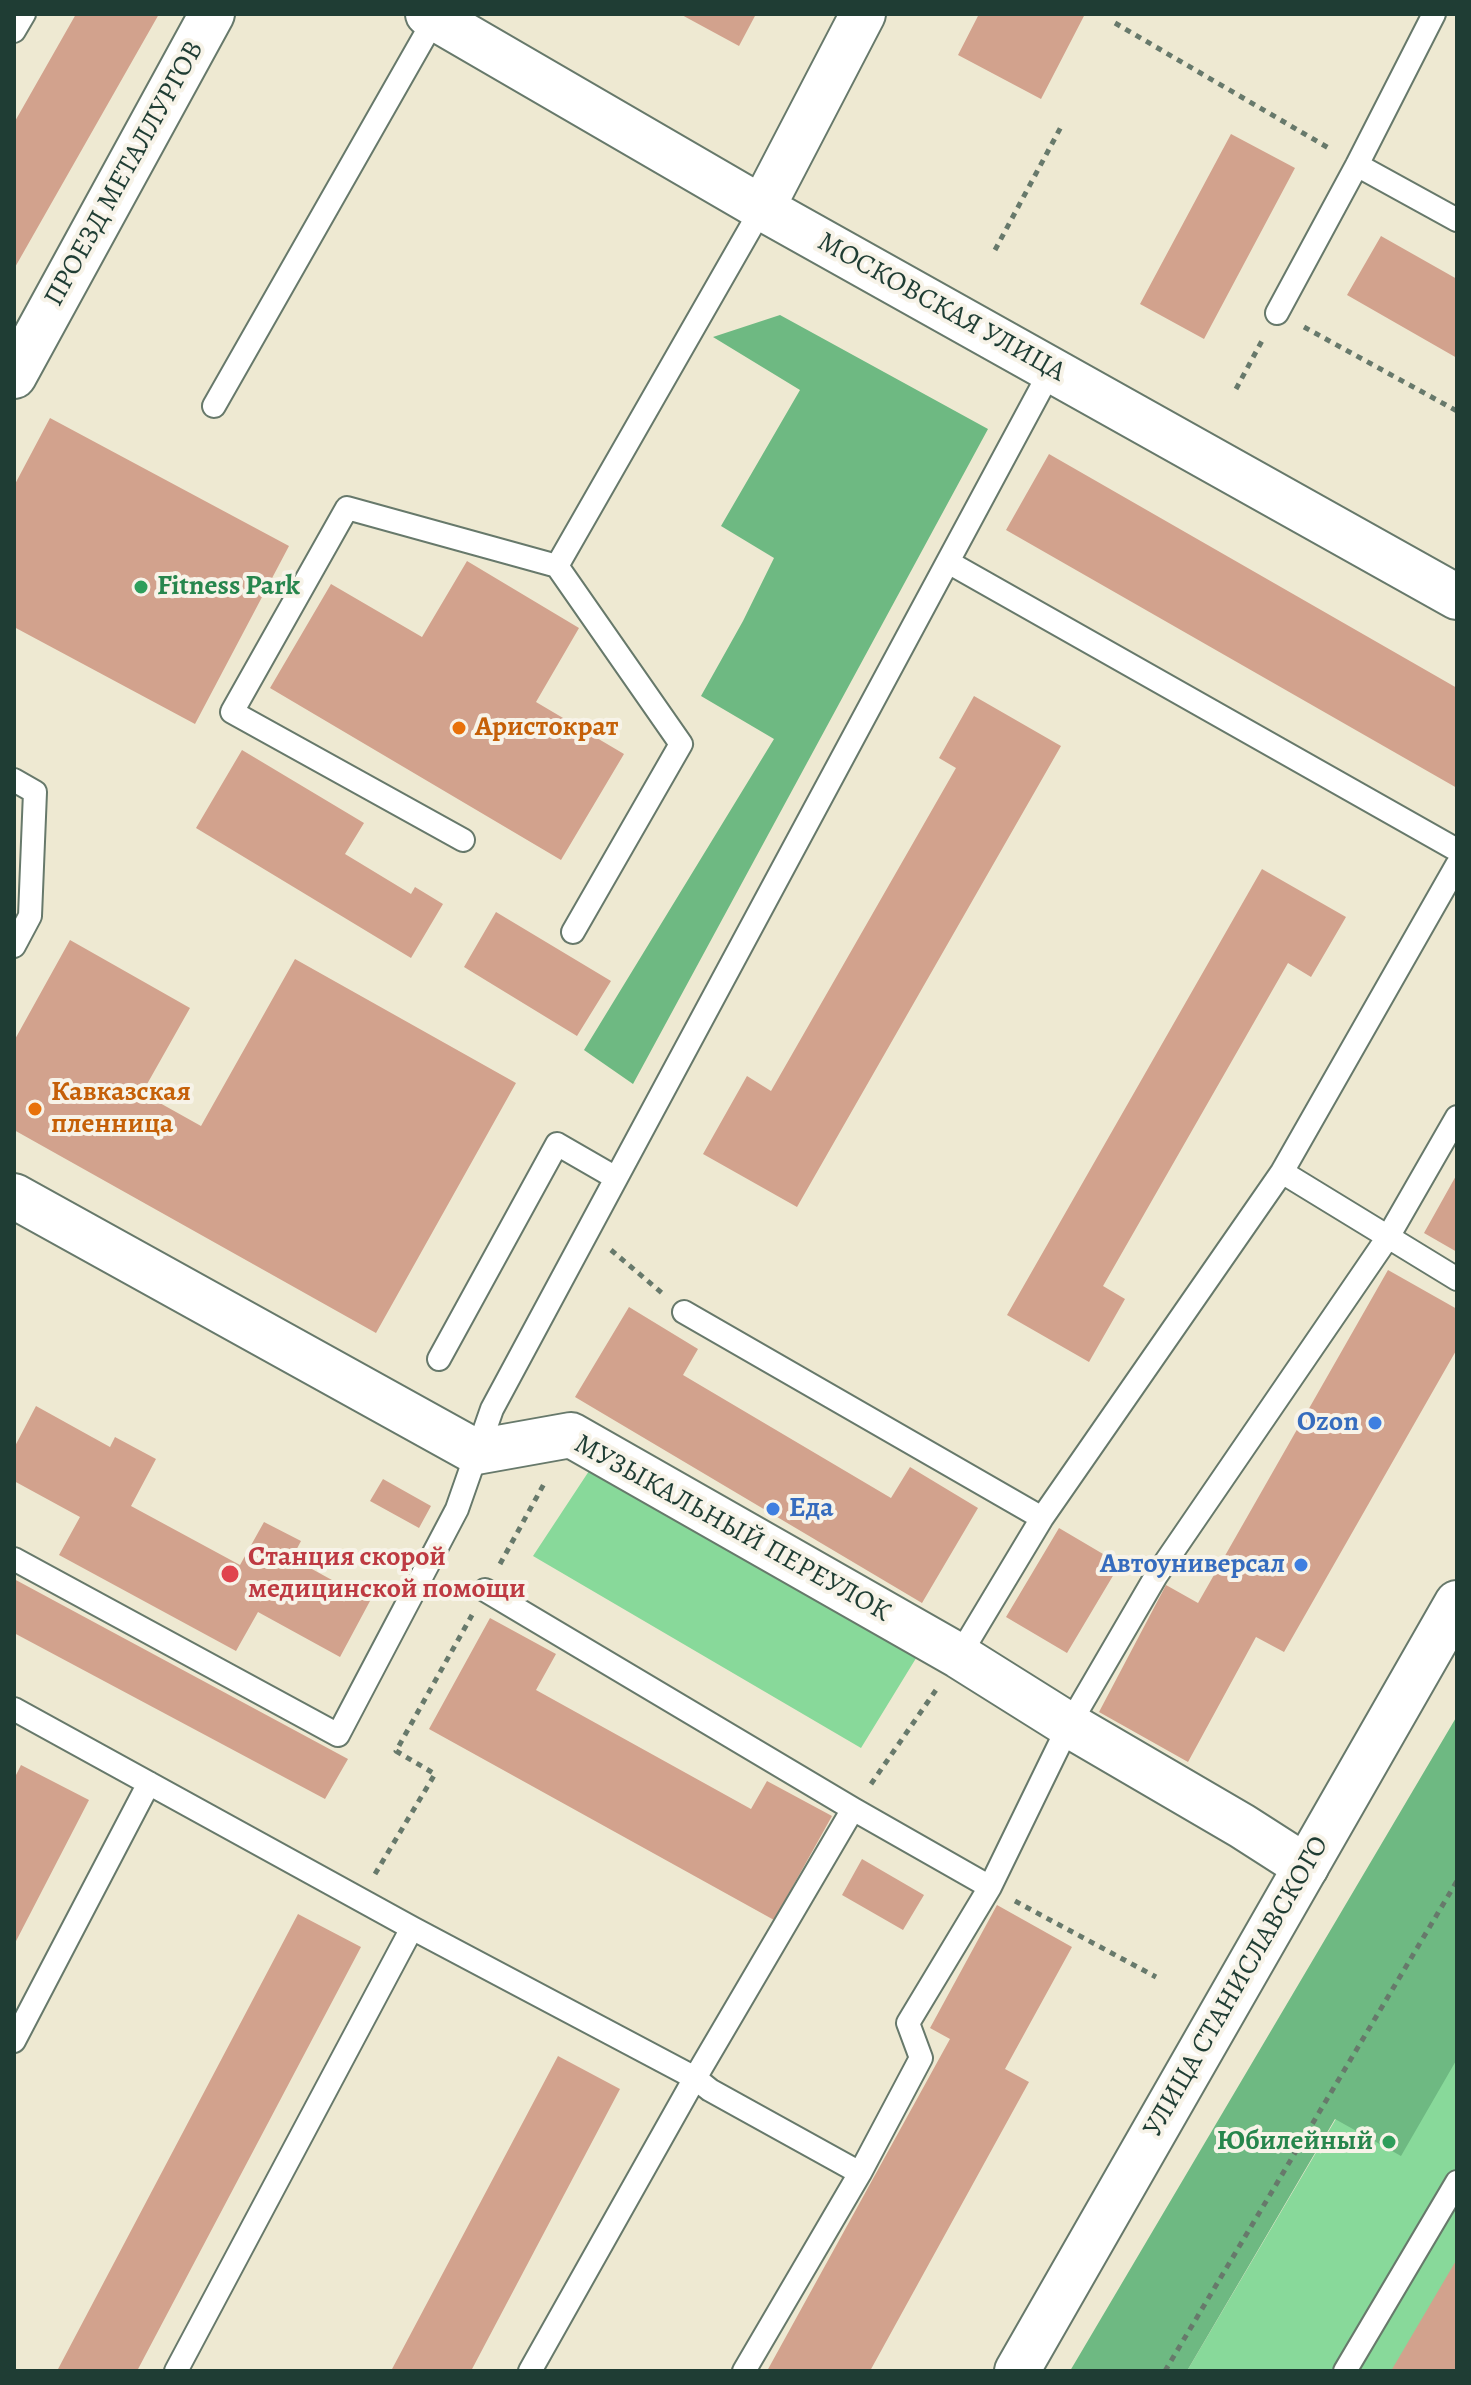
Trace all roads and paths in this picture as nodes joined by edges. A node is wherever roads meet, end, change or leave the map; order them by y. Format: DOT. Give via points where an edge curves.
graph roads {
  1 [pos="24,14"];
  2 [pos="212,14"];
  3 [pos="863,14"];
  4 [pos="1434,14"];
  5 [pos="432,16"];
  6 [pos="1115,23"];
  7 [pos="14,31"];
  8 [pos="1062,125"];
  9 [pos="1357,165"];
  10 [pos="762,208"];
  11 [pos="1457,220"];
  12 [pos="995,250"];
  13 [pos="1277,313"];
  14 [pos="1051,370"];
  15 [pos="14,376"];
  16 [pos="1236,389"];
  17 [pos="214,406"];
  18 [pos="1457,411"];
  19 [pos="948,562"];
  20 [pos="557,566"];
  21 [pos="1457,597"];
  22 [pos="14,780"];
  23 [pos="463,840"];
  24 [pos="1457,850"];
  25 [pos="1457,865"];
  26 [pos="573,932"];
  27 [pos="14,946"];
  28 [pos="1457,1117"];
  29 [pos="1282,1172"];
  30 [pos="616,1178"];
  31 [pos="14,1196"];
  32 [pos="588,1230"];
  33 [pos="1388,1237"];
  34 [pos="1457,1279"];
  35 [pos="684,1312"];
  36 [pos="439,1359"];
  37 [pos="476,1452"];
  38 [pos="1042,1518"];
  39 [pos="14,1559"];
  40 [pos="485,1590"];
  41 [pos="1457,1603"];
  42 [pos="959,1656"];
  43 [pos="14,1709"];
  44 [pos="1069,1725"];
  45 [pos="396,1751"];
  46 [pos="149,1783"];
  47 [pos="853,1809"];
  48 [pos="1306,1867"];
  49 [pos="1457,1881"];
  50 [pos="990,1887"];
  51 [pos="359,1899"];
  52 [pos="412,1928"];
  53 [pos="1156,1977"];
  54 [pos="14,2041"];
  55 [pos="695,2078"];
  56 [pos="860,2173"];
  57 [pos="1457,2182"];
  58 [pos="176,2371"];
  59 [pos="530,2371"];
  60 [pos="744,2371"];
  61 [pos="1017,2371"];
  62 [pos="1165,2371"];
  63 [pos="1345,2371"];
  1 -- 7 [label="lane"];
  2 -- 15 [label="street, ПРОЕЗД МЕТАЛЛУРГОВ"];
  3 -- 10 [label="street"];
  4 -- 9 [label="lane"];
  5 -- 10 [label="street, МОСКОВСКАЯ УЛИЦА"];
  5 -- 17 [label="lane"];
  6 -- 9 [label="path"];
  8 -- 12 [label="path"];
  9 -- 11 [label="lane"];
  9 -- 13 [label="lane"];
  10 -- 14 [label="street, МОСКОВСКАЯ УЛИЦА"];
  10 -- 20 [label="lane"];
  13 -- 16 [label="path"];
  13 -- 18 [label="path"];
  14 -- 19 [label="lane"];
  14 -- 21 [label="street, МОСКОВСКАЯ УЛИЦА"];
  19 -- 24 [label="lane"];
  19 -- 30 [label="lane"];
  20 -- 23 [label="lane" via="347,508 232,712"];
  20 -- 26 [label="lane" via="681,744"];
  22 -- 27 [label="lane" via="35,792 30,916"];
  25 -- 29 [label="lane"];
  28 -- 33 [label="lane"];
  29 -- 33 [label="lane"];
  29 -- 38 [label="lane"];
  30 -- 32 [label="lane"];
  30 -- 36 [label="lane" via="557,1144"];
  31 -- 37 [label="street"];
  32 -- 35 [label="path"];
  32 -- 37 [label="lane" via="492,1409"];
  33 -- 34 [label="lane"];
  33 -- 44 [label="lane" via="1156,1576"];
  35 -- 38 [label="lane"];
  37 -- 39 [label="lane" via="457,1509 338,1735"];
  37 -- 42 [label="street, МУЗЫКАЛЬНЫЙ ПЕРЕУЛОК" via="571,1435"];
  38 -- 42 [label="lane"];
  40 -- 47 [label="lane"];
  41 -- 48 [label="street, УЛИЦА СТАНИСЛАВСКОГО"];
  42 -- 44 [label="street, МУЗЫКАЛЬНЫЙ ПЕРЕУЛОК"];
  42 -- 47 [label="path"];
  43 -- 46 [label="lane"];
  44 -- 48 [label="street, МУЗЫКАЛЬНЫЙ ПЕРЕУЛОК"];
  44 -- 50 [label="lane"];
  45 -- 51 [label="path" via="435,1774"];
  46 -- 51 [label="lane"];
  46 -- 54 [label="lane"];
  47 -- 50 [label="lane"];
  47 -- 55 [label="lane"];
  48 -- 61 [label="street, УЛИЦА СТАНИСЛАВСКОГО"];
  49 -- 62 [label="path"];
  50 -- 53 [label="path"];
  50 -- 56 [label="lane" via="908,2023 921,2058"];
  51 -- 52 [label="lane"];
  52 -- 55 [label="lane"];
  52 -- 58 [label="lane"];
  55 -- 56 [label="lane"];
  55 -- 59 [label="lane"];
  56 -- 60 [label="lane"];
  57 -- 63 [label="lane"];
}
